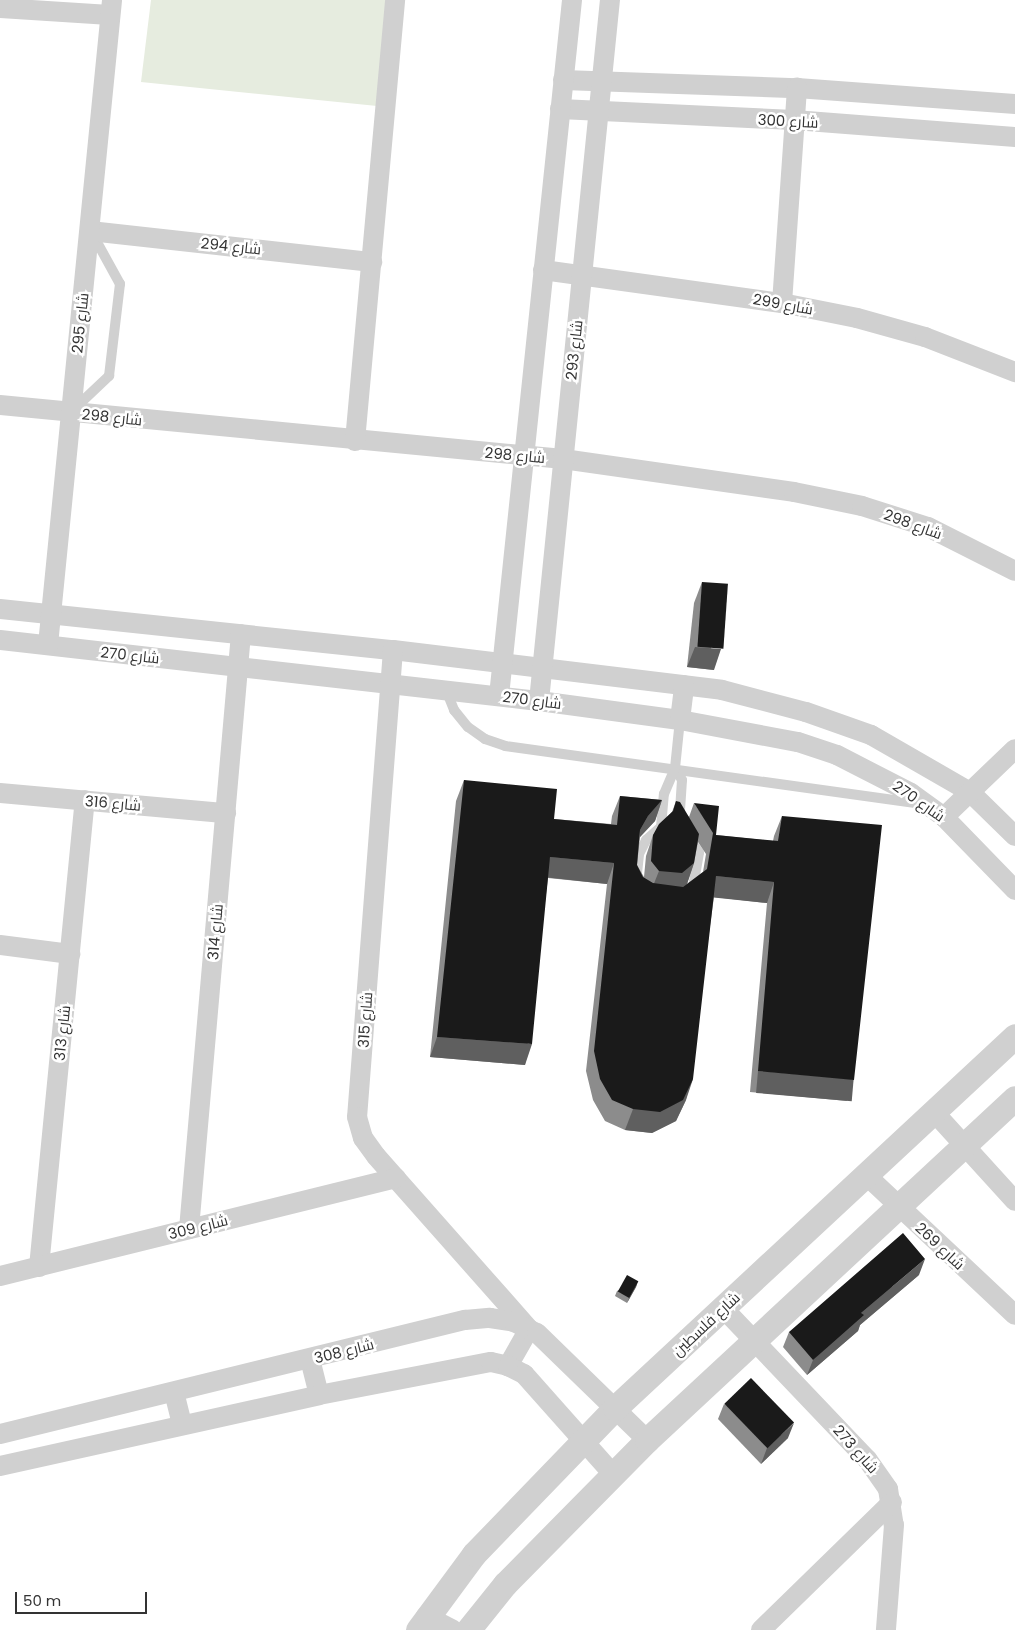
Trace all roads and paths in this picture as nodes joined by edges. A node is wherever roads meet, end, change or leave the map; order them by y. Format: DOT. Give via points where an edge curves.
graph roads {
  1 [pos="395,0"];
  2 [pos="572,0"];
  3 [pos="610,0"];
  4 [pos="0,8"];
  5 [pos="111,8"];
  6 [pos="563,80"];
  7 [pos="602,82"];
  8 [pos="796,88"];
  9 [pos="1015,104"];
  10 [pos="560,109"];
  11 [pos="599,112"];
  12 [pos="794,120"];
  13 [pos="1015,137"];
  14 [pos="90,231"];
  15 [pos="372,262"];
  16 [pos="543,270"];
  17 [pos="582,275"];
  18 [pos="782,303"];
  19 [pos="1015,372"];
  20 [pos="0,405"];
  21 [pos="71,412"];
  22 [pos="355,441"];
  23 [pos="524,456"];
  24 [pos="563,459"];
  25 [pos="1015,571"];
  26 [pos="0,609"];
  27 [pos="51,614"];
  28 [pos="242,634"];
  29 [pos="0,640"];
  30 [pos="48,645"];
  31 [pos="393,650"];
  32 [pos="503,662"];
  33 [pos="542,666"];
  34 [pos="239,667"];
  35 [pos="390,683"];
  36 [pos="684,685"];
  37 [pos="446,690"];
  38 [pos="499,696"];
  39 [pos="538,701"];
  40 [pos="680,720"];
  41 [pos="1015,749"];
  42 [pos="675,768"];
  43 [pos="970,792"];
  44 [pos="0,793"];
  45 [pos="84,800"];
  46 [pos="927,804"];
  47 [pos="226,813"];
  48 [pos="944,817"];
  49 [pos="661,827"];
  50 [pos="681,829"];
  51 [pos="1015,836"];
  52 [pos="1015,890"];
  53 [pos="0,945"];
  54 [pos="70,954"];
  55 [pos="1015,1036"];
  56 [pos="1015,1098"];
  57 [pos="934,1112"];
  58 [pos="964,1145"];
  59 [pos="866,1175"];
  60 [pos="396,1178"];
  61 [pos="1015,1201"];
  62 [pos="898,1206"];
  63 [pos="189,1229"];
  64 [pos="39,1267"];
  65 [pos="0,1276"];
  66 [pos="723,1308"];
  67 [pos="1015,1315"];
  68 [pos="529,1329"];
  69 [pos="754,1340"];
  70 [pos="310,1360"];
  71 [pos="508,1366"];
  72 [pos="174,1392"];
  73 [pos="319,1395"];
  74 [pos="615,1408"];
  75 [pos="52,1421"];
  76 [pos="182,1425"];
  77 [pos="0,1434"];
  78 [pos="584,1440"];
  79 [pos="647,1440"];
  80 [pos="58,1453"];
  81 [pos="0,1466"];
  82 [pos="612,1473"];
  83 [pos="892,1502"];
  84 [pos="422,1623"];
  85 [pos="453,1630"];
  86 [pos="468,1630"];
  87 [pos="761,1630"];
  88 [pos="886,1630"];
  1 -- 15 [label="street"];
  2 -- 6 [label="street"];
  3 -- 7 [label="street, شارع 293"];
  4 -- 5 [label="street"];
  5 -- 14 [label="street, شارع 295"];
  6 -- 7 [label="street"];
  6 -- 10 [label="street"];
  7 -- 8 [label="street"];
  7 -- 11 [label="street, شارع 293"];
  8 -- 9 [label="street"];
  8 -- 12 [label="street"];
  10 -- 11 [label="street, شارع 300"];
  10 -- 16 [label="street"];
  11 -- 12 [label="street, شارع 300"];
  11 -- 17 [label="street, شارع 293"];
  12 -- 13 [label="street, شارع 300"];
  12 -- 18 [label="street"];
  14 -- 15 [label="street, شارع 294"];
  14 -- 21 [label="street, شارع 295"];
  14 -- 21 [label="lane" via="120,284 109,376"];
  15 -- 22 [label="street"];
  16 -- 17 [label="street, شارع 299"];
  16 -- 23 [label="street"];
  17 -- 18 [label="street, شارع 299"];
  17 -- 24 [label="street, شارع 293"];
  18 -- 19 [label="street, شارع 299" via="857,318 925,337"];
  20 -- 21 [label="street, شارع 298"];
  21 -- 22 [label="street, شارع 298"];
  21 -- 27 [label="street, شارع 295"];
  22 -- 23 [label="street, شارع 298"];
  23 -- 24 [label="street, شارع 298"];
  23 -- 32 [label="street"];
  24 -- 25 [label="street, شارع 298" via="794,492 862,506 928,527"];
  24 -- 33 [label="street, شارع 293"];
  26 -- 27 [label="street"];
  27 -- 28 [label="street"];
  27 -- 30 [label="street, شارع 295"];
  28 -- 31 [label="street"];
  28 -- 34 [label="street, شارع 314"];
  29 -- 30 [label="street, شارع 270"];
  30 -- 34 [label="street, شارع 270"];
  31 -- 32 [label="street"];
  31 -- 35 [label="street, شارع 315"];
  32 -- 33 [label="street"];
  32 -- 38 [label="street"];
  33 -- 36 [label="street"];
  33 -- 39 [label="street, شارع 293"];
  34 -- 35 [label="street, شارع 270"];
  34 -- 47 [label="street, شارع 314"];
  35 -- 37 [label="street, شارع 270"];
  35 -- 60 [label="street, شارع 315" via="358,1117 363,1138"];
  36 -- 40 [label="street"];
  36 -- 43 [label="street" via="761,699 839,722 903,750"];
  37 -- 38 [label="street, شارع 270"];
  37 -- 42 [label="lane" via="459,716 485,739 505,746"];
  38 -- 39 [label="street, شارع 270"];
  39 -- 40 [label="street, شارع 270"];
  40 -- 42 [label="lane"];
  40 -- 46 [label="street, شارع 270" via="798,742 837,755 875,772"];
  41 -- 43 [label="street"];
  42 -- 46 [label="lane"];
  42 -- 49 [label="lane" via="664,794"];
  42 -- 50 [label="lane" via="682,780 678,816"];
  43 -- 48 [label="street"];
  43 -- 51 [label="street"];
  44 -- 45 [label="street, شارع 316"];
  45 -- 47 [label="street, شارع 316"];
  45 -- 54 [label="street, شارع 313"];
  46 -- 48 [label="street, شارع 270"];
  47 -- 63 [label="street, شارع 314"];
  48 -- 52 [label="street, شارع 270"];
  49 -- 50 [label="lane"];
  49 -- 50 [label="lane" via="641,849 636,883 648,898 676,901 693,888 699,853"];
  53 -- 54 [label="street"];
  54 -- 64 [label="street, شارع 313"];
  55 -- 57 [label="street, شارع فلسطين"];
  56 -- 58 [label="street"];
  57 -- 58 [label="street"];
  57 -- 59 [label="street, شارع فلسطين"];
  58 -- 61 [label="street"];
  58 -- 62 [label="street"];
  59 -- 62 [label="street, شارع 269"];
  59 -- 66 [label="street, شارع فلسطين"];
  60 -- 63 [label="street, شارع 309"];
  60 -- 68 [label="street, شارع 315"];
  62 -- 67 [label="street, شارع 269"];
  62 -- 69 [label="street"];
  63 -- 64 [label="street, شارع 309"];
  64 -- 65 [label="street, شارع 309"];
  66 -- 69 [label="street, شارع 273"];
  66 -- 74 [label="street, شارع فلسطين"];
  68 -- 70 [label="street, شارع 308" via="514,1322 490,1318 465,1320"];
  68 -- 71 [label="street"];
  68 -- 74 [label="street, شارع 308" via="556,1349"];
  69 -- 79 [label="street"];
  69 -- 83 [label="street, شارع 273" via="879,1473"];
  70 -- 72 [label="street, شارع 308"];
  70 -- 73 [label="street"];
  71 -- 73 [label="street" via="473,1363"];
  71 -- 78 [label="street" via="536,1386"];
  72 -- 75 [label="street, شارع 308"];
  72 -- 76 [label="street"];
  73 -- 76 [label="street"];
  74 -- 78 [label="street, شارع فلسطين"];
  74 -- 79 [label="street, شارع 308"];
  75 -- 77 [label="street, شارع 308"];
  75 -- 80 [label="street"];
  76 -- 80 [label="street"];
  78 -- 82 [label="street"];
  78 -- 84 [label="street, شارع فلسطين" via="474,1554"];
  79 -- 82 [label="street"];
  80 -- 81 [label="street"];
  82 -- 86 [label="street" via="505,1584"];
  83 -- 87 [label="street"];
  83 -- 88 [label="street, شارع 273" via="894,1525"];
  84 -- 85 [label="street"];
}
